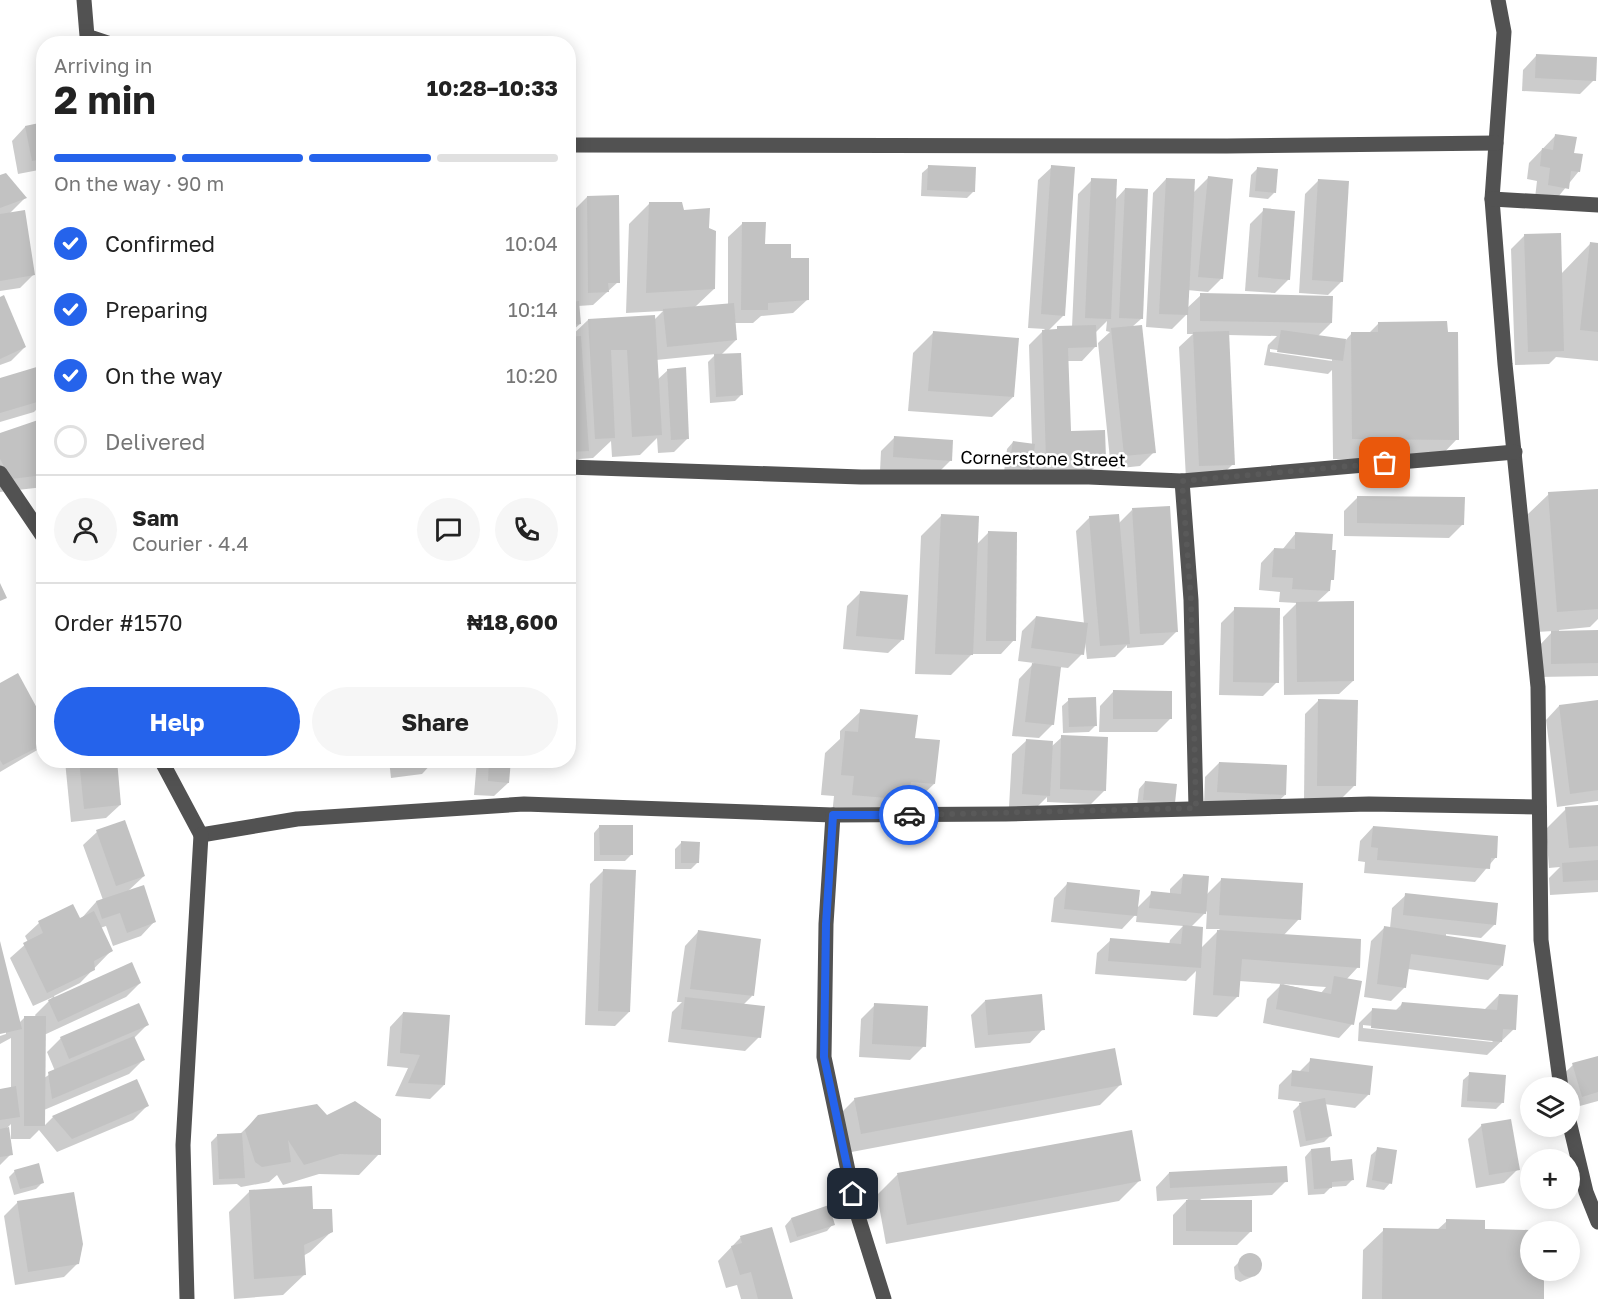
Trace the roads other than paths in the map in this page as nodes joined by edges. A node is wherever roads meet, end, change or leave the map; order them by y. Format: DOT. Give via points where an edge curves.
graph roads {
  1 [pos="84,0"];
  2 [pos="1498,0"];
  3 [pos="87,36"];
  4 [pos="1496,142"];
  5 [pos="576,145"];
  6 [pos="1492,199"];
  7 [pos="1598,205"];
  8 [pos="1515,452"];
  9 [pos="576,467"];
  10 [pos="0,473"];
  11 [pos="1182,481"];
  12 [pos="36,524"];
  13 [pos="165,768"];
  14 [pos="1539,807"];
  15 [pos="1196,808"];
  16 [pos="833,815"];
  17 [pos="201,835"];
  18 [pos="1560,1077"];
  19 [pos="1573,1137"];
  20 [pos="1598,1222"];
  21 [pos="187,1299"];
  22 [pos="884,1299"];
  1 -- 3 [label="street"];
  2 -- 4 [label="street" via="1504,32"];
  4 -- 5 [label="street" via="1227,146"];
  4 -- 6 [label="street"];
  6 -- 7 [label="street"];
  6 -- 8 [label="street"];
  8 -- 11 [label="street, Cornerstone Street"];
  8 -- 14 [label="street" via="1538,687"];
  9 -- 11 [label="street, Cornerstone Street" via="861,477"];
  10 -- 12 [label="street"];
  11 -- 15 [label="street" via="1191,600"];
  13 -- 17 [label="street"];
  14 -- 15 [label="street" via="1369,804"];
  14 -- 18 [label="street" via="1541,940"];
  15 -- 16 [label="street"];
  16 -- 17 [label="street" via="524,804 297,819"];
  16 -- 22 [label="street" via="824,1057 857,1213"];
  17 -- 21 [label="street" via="183,1145"];
  19 -- 20 [label="street" via="1586,1192"];
}
